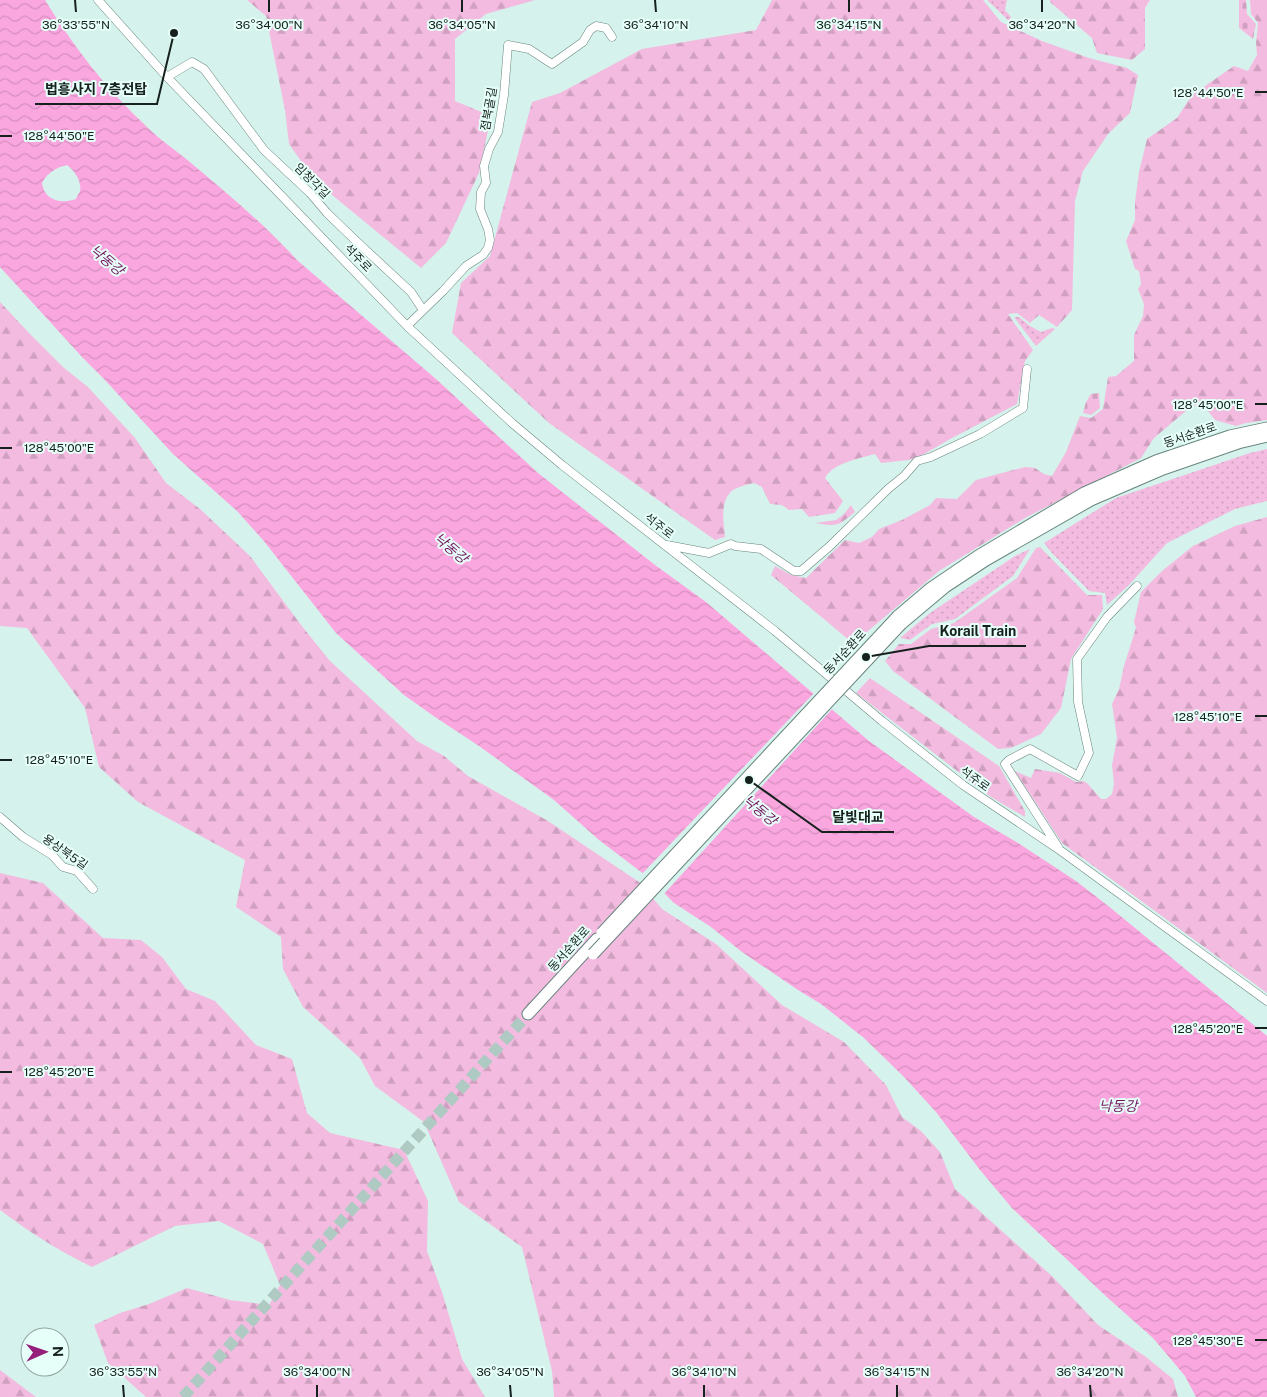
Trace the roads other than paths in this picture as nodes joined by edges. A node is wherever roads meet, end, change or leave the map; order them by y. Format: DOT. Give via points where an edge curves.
graph roads {
  1 [pos="98,0"];
  2 [pos="612,37"];
  3 [pos="167,77"];
  4 [pos="423,310"];
  5 [pos="407,326"];
  6 [pos="1027,369"];
  7 [pos="1267,428"];
  8 [pos="1267,436"];
  9 [pos="665,544"];
  10 [pos="1137,586"];
  11 [pos="900,620"];
  12 [pos="0,817"];
  13 [pos="1061,851"];
  14 [pos="92,889"];
  15 [pos="1267,1000"];
  1 -- 3 [label="street, 석주로"];
  2 -- 4 [label="street, 점북골길" via="606,28 596,26 583,42 552,64 529,49 508,45 498,132 484,166 486,183 481,192 480,209 488,229 488,248"];
  3 -- 4 [label="street, 임청각길" via="192,62 204,69 264,150 411,292"];
  3 -- 5 [label="street, 석주로"];
  4 -- 5 [label="street, 점북골길"];
  5 -- 9 [label="street, 석주로" via="554,459"];
  6 -- 9 [label="street" via="1023,408 980,434 917,461 801,571 794,571 761,549 731,544 709,553"];
  7 -- 11 [label="highway, 동서순환로" via="1230,436 1156,462 1084,493 931,588"];
  8 -- 11 [label="highway, 동서순환로" via="1163,468 1092,500 970,571"];
  9 -- 13 [label="street, 석주로" via="964,785"];
  10 -- 13 [label="street" via="1107,617 1077,659 1078,702 1089,753 1078,776 1030,750 1005,764"];
  11 -- 11 [label="highway, 동서순환로, bridge" via="597,939 531,1017 593,954"];
  12 -- 14 [label="street, 용상북5길" via="22,837 52,855 62,867 77,871"];
  13 -- 15 [label="street, 석주로"];
}
